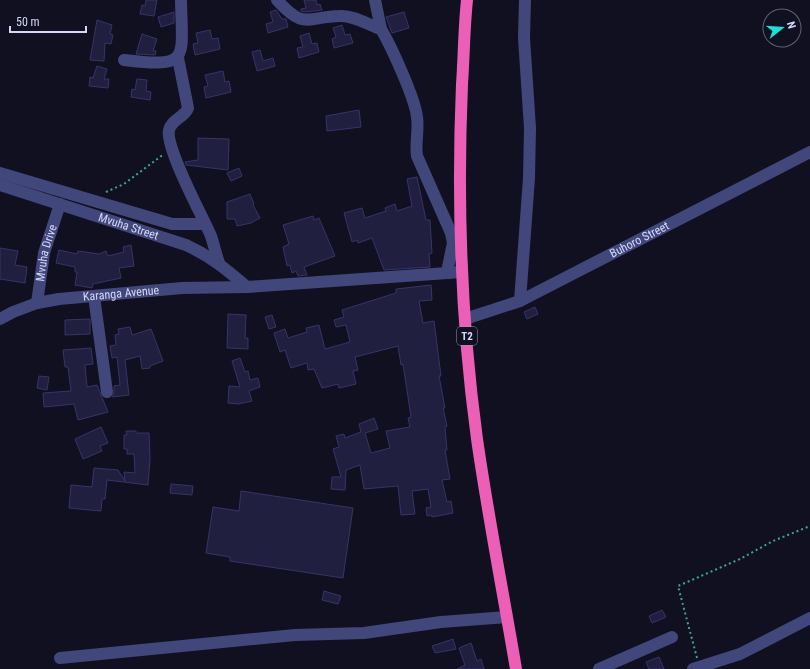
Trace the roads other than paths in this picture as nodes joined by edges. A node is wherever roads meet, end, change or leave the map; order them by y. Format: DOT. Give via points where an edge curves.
graph roads {
  1 [pos="181,0"];
  2 [pos="277,0"];
  3 [pos="376,0"];
  4 [pos="467,0"];
  5 [pos="526,0"];
  6 [pos="381,29"];
  7 [pos="178,58"];
  8 [pos="124,60"];
  9 [pos="810,152"];
  10 [pos="0,173"];
  11 [pos="0,185"];
  12 [pos="60,204"];
  13 [pos="205,224"];
  14 [pos="219,263"];
  15 [pos="447,272"];
  16 [pos="462,272"];
  17 [pos="247,287"];
  18 [pos="94,296"];
  19 [pos="520,301"];
  20 [pos="37,303"];
  21 [pos="0,319"];
  22 [pos="465,319"];
  23 [pos="107,392"];
  24 [pos="507,617"];
  25 [pos="810,618"];
  26 [pos="672,637"];
  27 [pos="60,658"];
  28 [pos="696,668"];
  29 [pos="516,669"];
  30 [pos="599,669"];
  1 -- 7 [label="street" via="183,40"];
  2 -- 6 [label="street" via="299,20 341,16"];
  3 -- 6 [label="street"];
  4 -- 16 [label="highway, T2" via="459,152"];
  5 -- 19 [label="street" via="524,38 530,135"];
  6 -- 15 [label="street" via="415,105 418,125 417,156 451,233 453,242"];
  7 -- 8 [label="street" via="154,64"];
  7 -- 13 [label="street" via="188,108 187,112 171,125 168,132 185,182"];
  9 -- 19 [label="street, Buhoro Street"];
  10 -- 13 [label="street" via="172,224"];
  11 -- 12 [label="street, Mvuha Street"];
  12 -- 14 [label="street, Mvuha Street" via="186,246 206,254"];
  12 -- 20 [label="street, Mvuha Drive" via="44,253"];
  13 -- 14 [label="street"];
  14 -- 17 [label="street, Mvuha Street"];
  15 -- 16 [label="street, Karanga Avenue"];
  15 -- 17 [label="street, Karanga Avenue"];
  16 -- 22 [label="highway, T2"];
  17 -- 18 [label="street, Karanga Avenue" via="182,288"];
  18 -- 20 [label="street, Karanga Avenue"];
  18 -- 23 [label="street"];
  19 -- 22 [label="street, Buhoro Street"];
  20 -- 21 [label="street, Karanga Avenue"];
  22 -- 24 [label="highway, T2" via="477,437"];
  24 -- 27 [label="street" via="441,622 364,633 295,636"];
  24 -- 29 [label="highway, T2"];
  25 -- 28 [label="street" via="740,654"];
  26 -- 30 [label="street"];
}
